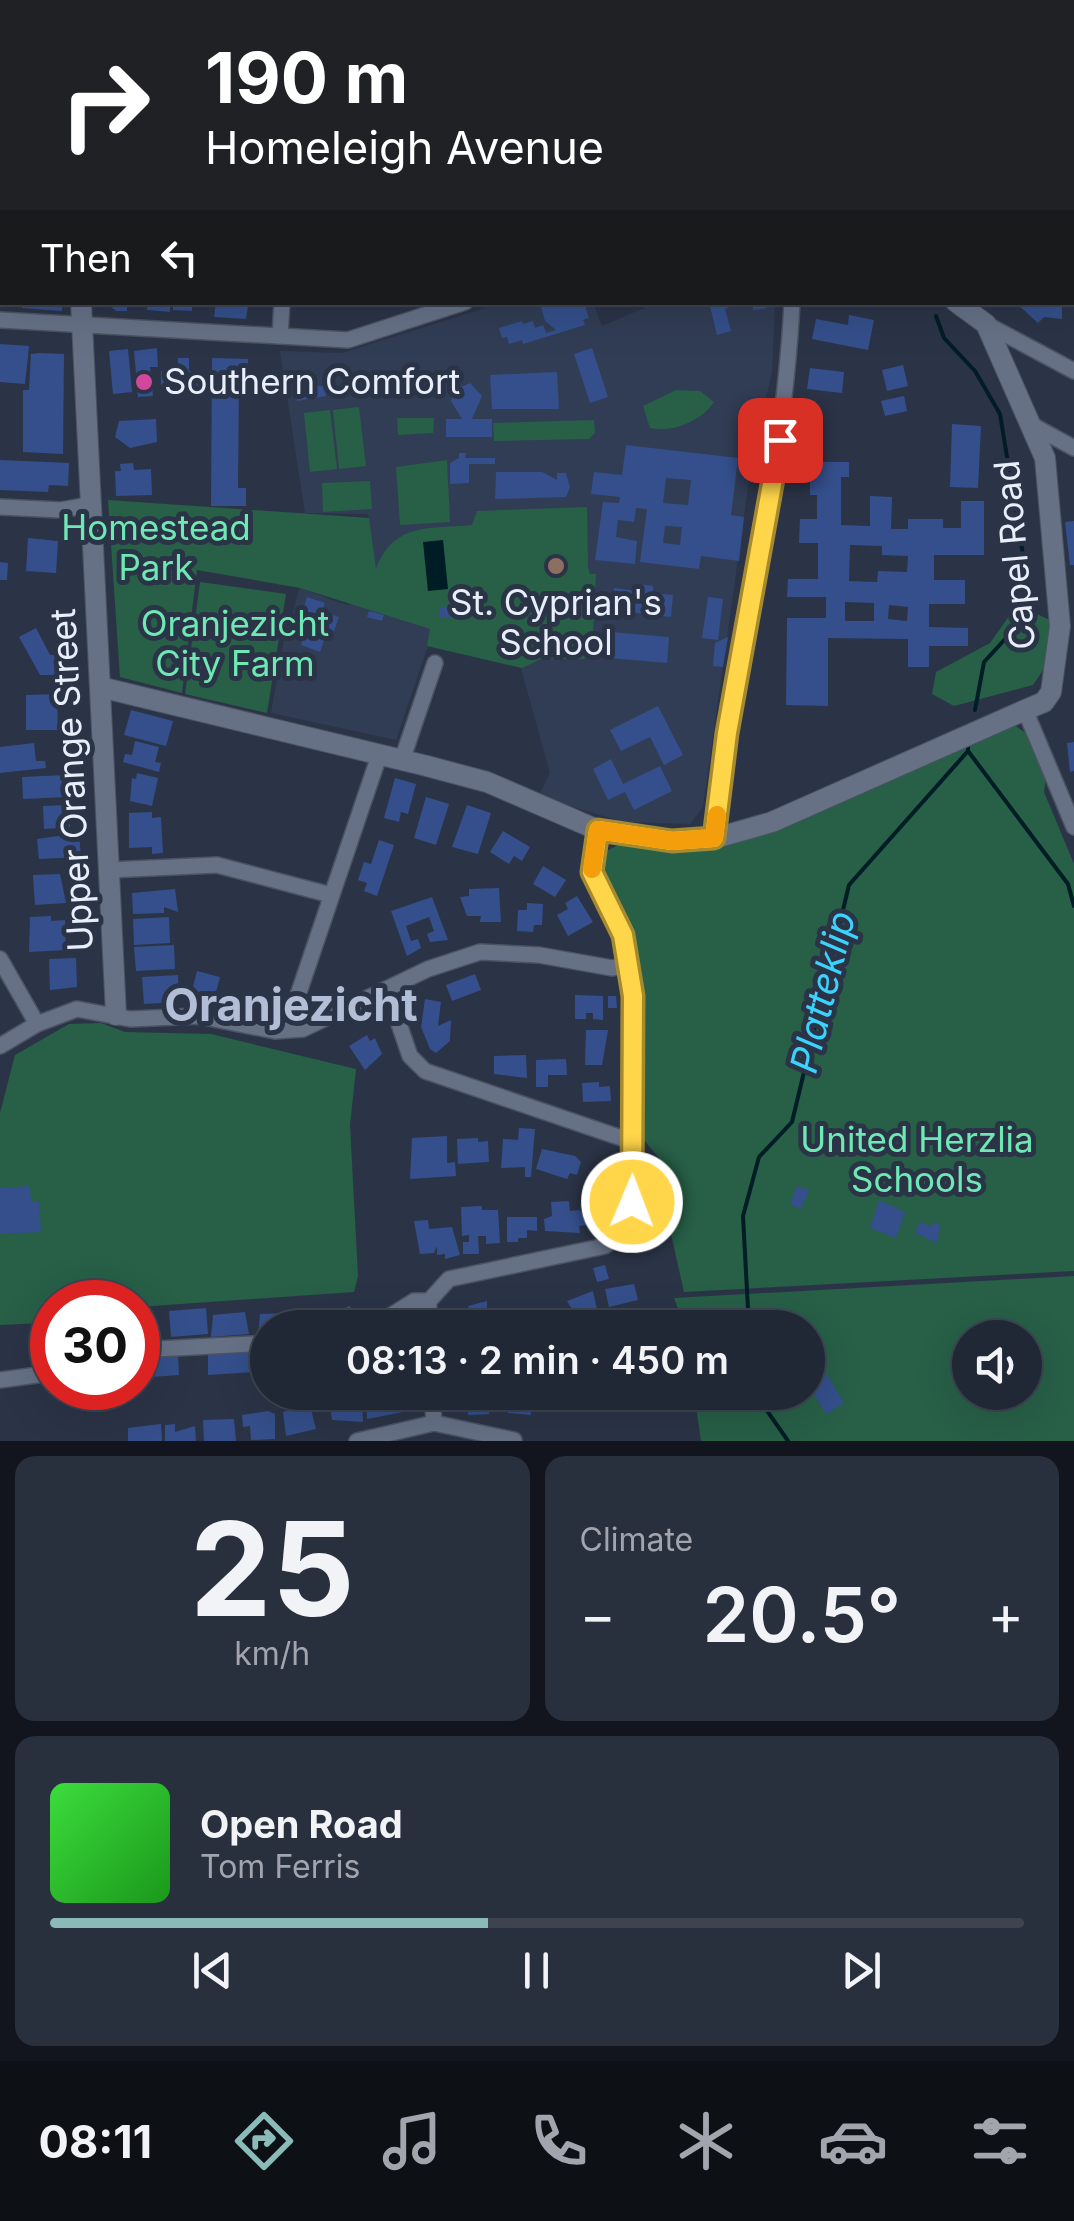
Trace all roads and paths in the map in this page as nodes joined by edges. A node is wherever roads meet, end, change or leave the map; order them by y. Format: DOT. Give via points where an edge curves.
graph roads {
  1 [pos="81,305"];
  2 [pos="282,305"];
  3 [pos="456,305"];
  4 [pos="792,305"];
  5 [pos="960,305"];
  6 [pos="0,320"];
  7 [pos="986,324"];
  8 [pos="81,326"];
  9 [pos="280,336"];
  10 [pos="1074,371"];
  11 [pos="1032,424"];
  12 [pos="1074,448"];
  13 [pos="90,505"];
  14 [pos="0,506"];
  15 [pos="434,663"];
  16 [pos="100,687"];
  17 [pos="1025,710"];
  18 [pos="379,756"];
  19 [pos="402,760"];
  20 [pos="1074,827"];
  21 [pos="598,830"];
  22 [pos="714,838"];
  23 [pos="108,870"];
  24 [pos="331,894"];
  25 [pos="0,959"];
  26 [pos="629,965"];
  27 [pos="386,989"];
  28 [pos="116,1015"];
  29 [pos="37,1024"];
  30 [pos="303,1029"];
  31 [pos="0,1046"];
  32 [pos="633,1142"];
  33 [pos="429,1302"];
  34 [pos="400,1310"];
  35 [pos="429,1310"];
  36 [pos="250,1345"];
  37 [pos="160,1349"];
  38 [pos="30,1376"];
  39 [pos="0,1380"];
  40 [pos="433,1410"];
  41 [pos="434,1423"];
  42 [pos="514,1440"];
  43 [pos="358,1441"];
  1 -- 8 [label="street, Upper Orange Street"];
  2 -- 9 [label="street"];
  3 -- 9 [label="street" via="356,338"];
  4 -- 22 [label="street" via="786,404"];
  5 -- 7 [label="street"];
  6 -- 8 [label="street"];
  7 -- 10 [label="street"];
  7 -- 11 [label="street, Capel Road"];
  8 -- 9 [label="street"];
  8 -- 13 [label="street, Upper Orange Street"];
  11 -- 12 [label="street"];
  11 -- 17 [label="street, Capel Road" via="1045,458 1060,626 1051,692"];
  13 -- 14 [label="street"];
  13 -- 16 [label="street, Upper Orange Street"];
  15 -- 19 [label="street"];
  16 -- 18 [label="street"];
  16 -- 23 [label="street, Upper Orange Street"];
  17 -- 20 [label="street"];
  17 -- 22 [label="street" via="772,822"];
  18 -- 19 [label="street"];
  18 -- 24 [label="street"];
  19 -- 21 [label="street" via="486,782"];
  21 -- 22 [label="street" via="672,841"];
  21 -- 26 [label="street" via="592,872 620,926"];
  23 -- 24 [label="street" via="224,866"];
  23 -- 28 [label="street, Upper Orange Street"];
  24 -- 30 [label="street" via="297,998"];
  25 -- 29 [label="street"];
  26 -- 27 [label="street" via="480,952"];
  26 -- 32 [label="street"];
  27 -- 30 [label="street"];
  27 -- 32 [label="street" via="410,1056 424,1071"];
  28 -- 29 [label="street" via="78,1009"];
  28 -- 30 [label="street" via="199,1016 275,1032"];
  29 -- 31 [label="street"];
  32 -- 33 [label="street" via="629,1218 610,1243 456,1276"];
  33 -- 34 [label="street"];
  33 -- 35 [label="street"];
  36 -- 37 [label="street"];
  38 -- 39 [label="street"];
  40 -- 41 [label="street"];
  41 -- 42 [label="street"];
  41 -- 43 [label="street"];
}
